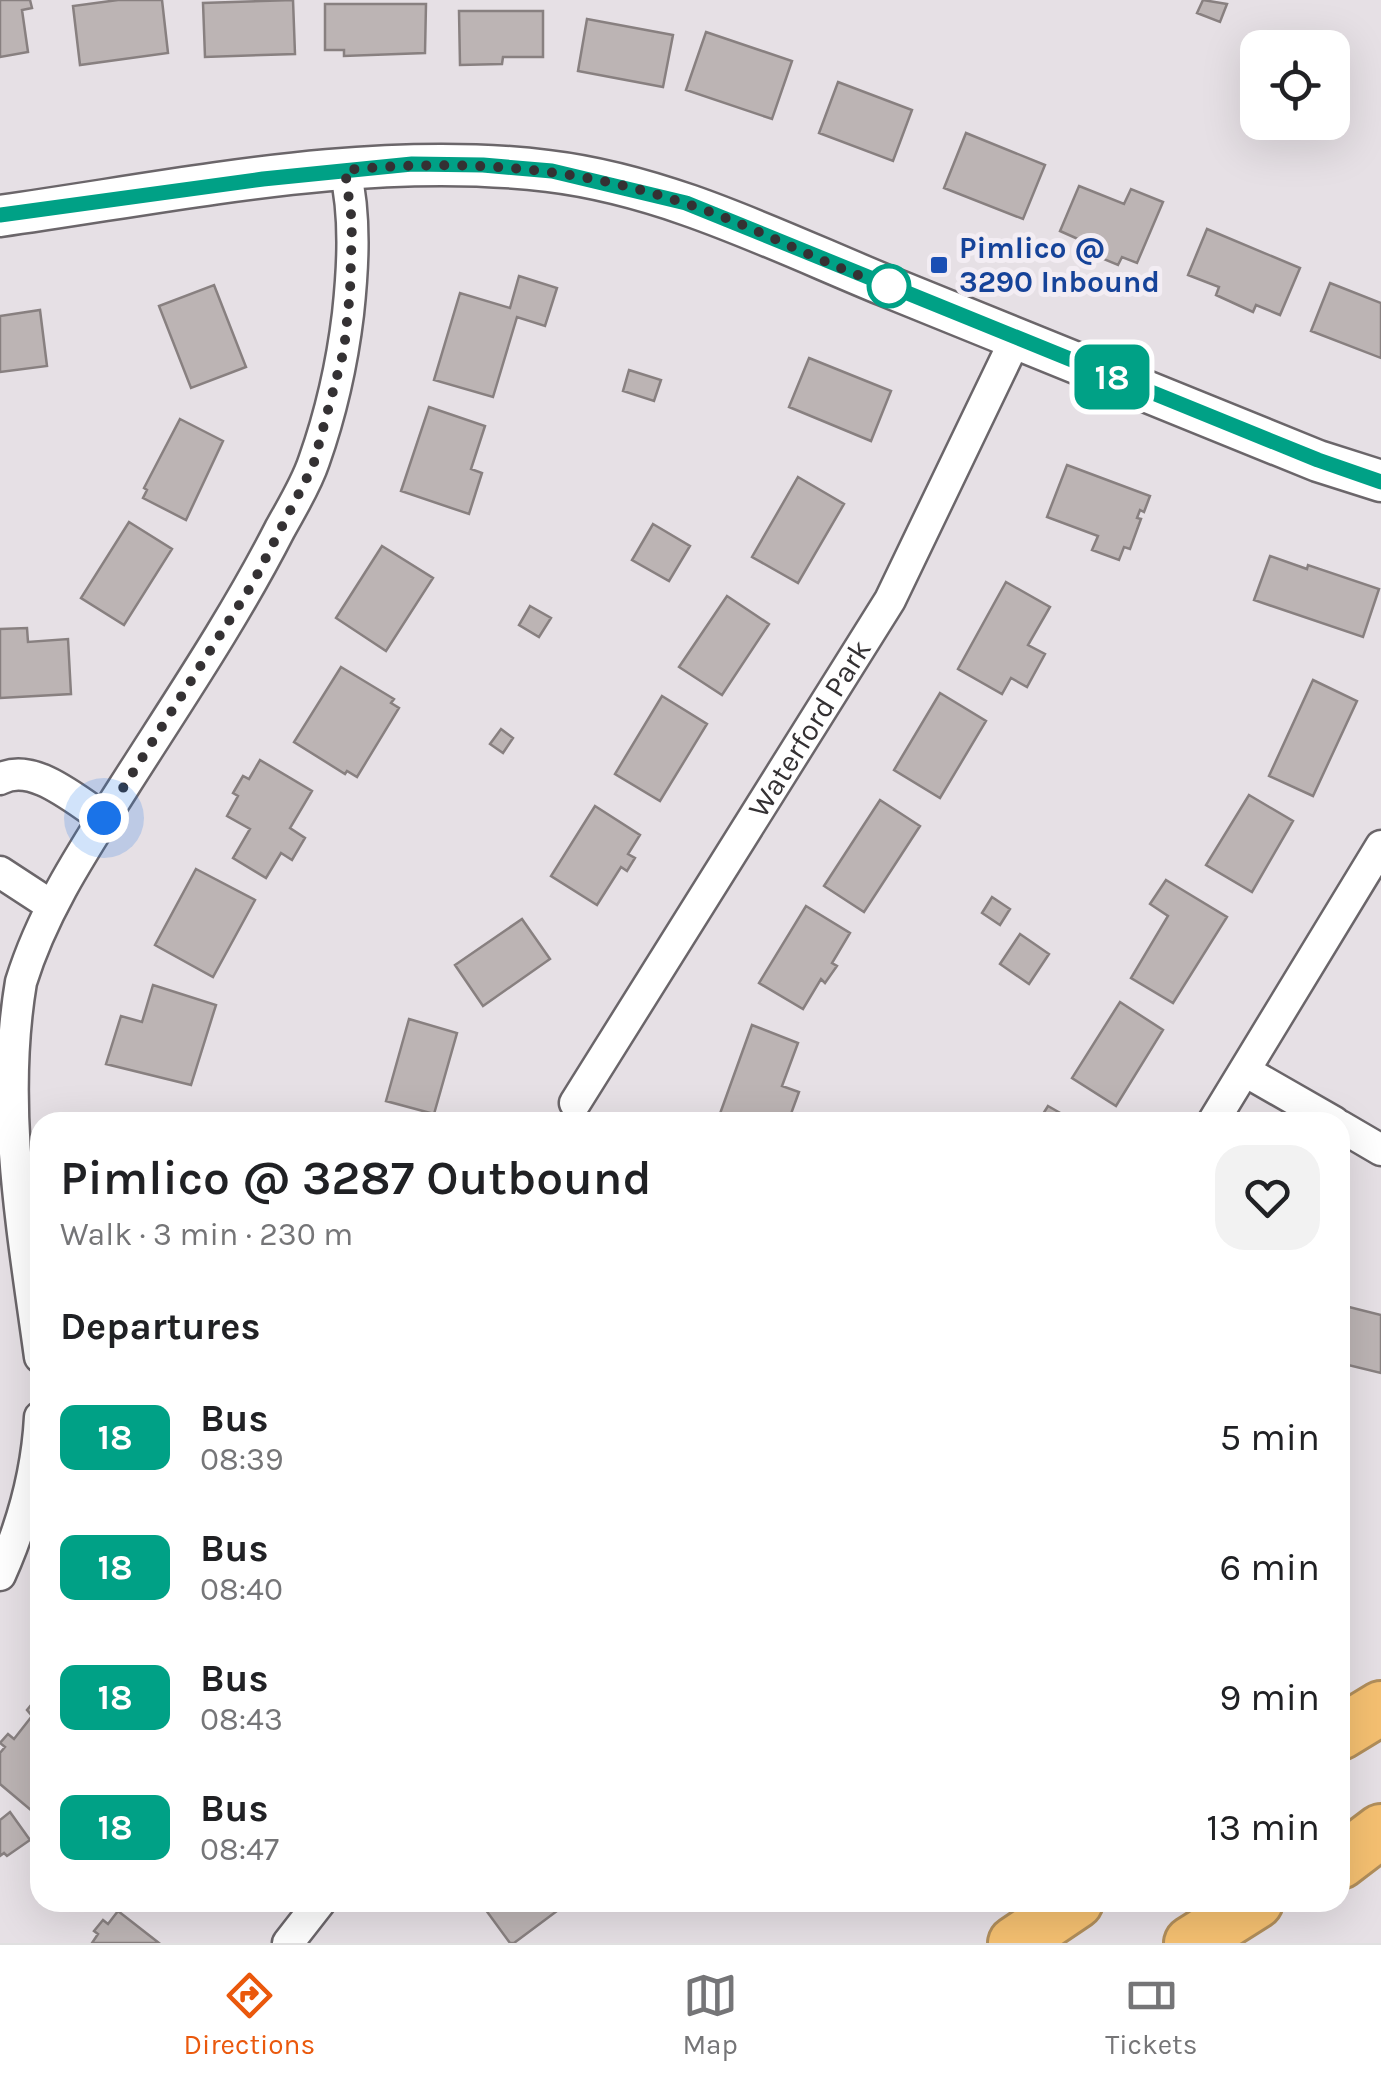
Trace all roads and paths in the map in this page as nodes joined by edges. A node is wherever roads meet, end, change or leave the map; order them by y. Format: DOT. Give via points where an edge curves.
graph roads {
  1 [pos="345,170"];
  2 [pos="0,216"];
  3 [pos="1016,338"];
  4 [pos="1381,482"];
  5 [pos="0,779"];
  6 [pos="104,818"];
  7 [pos="1381,846"];
  8 [pos="0,872"];
  9 [pos="52,906"];
  10 [pos="1245,1071"];
  11 [pos="575,1103"];
  12 [pos="1219,1112"];
  13 [pos="1316,1112"];
  14 [pos="1350,1132"];
  15 [pos="1381,1150"];
  16 [pos="15,1276"];
  17 [pos="30,1325"];
  18 [pos="30,1489"];
  19 [pos="0,1575"];
  20 [pos="1381,1708"];
  21 [pos="1350,1727"];
  22 [pos="1381,1828"];
  23 [pos="1350,1845"];
  24 [pos="1350,1854"];
  25 [pos="312,1912"];
  26 [pos="1061,1912"];
  27 [pos="1240,1912"];
  28 [pos="1273,1912"];
  29 [pos="288,1943"];
  30 [pos="1015,1943"];
  31 [pos="1191,1943"];
  32 [pos="1232,1943"];
  1 -- 2 [label="street"];
  1 -- 3 [label="street" via="483,165 618,184 686,203"];
  1 -- 6 [label="street" via="352,222 344,350 313,466 253,583"];
  3 -- 4 [label="street"];
  3 -- 11 [label="street, Waterford Park" via="890,600"];
  5 -- 6 [label="street" via="34,776"];
  6 -- 9 [label="street"];
  7 -- 10 [label="street"];
  8 -- 9 [label="street"];
  9 -- 16 [label="street" via="21,983 4,1079"];
  10 -- 12 [label="street"];
  10 -- 13 [label="street"];
  14 -- 15 [label="street"];
  16 -- 17 [label="street"];
  18 -- 19 [label="street"];
  20 -- 21 [label="highway"];
  22 -- 23 [label="highway"];
  22 -- 24 [label="highway"];
  25 -- 29 [label="street"];
  26 -- 30 [label="highway"];
  27 -- 31 [label="highway"];
  28 -- 32 [label="highway"];
}
